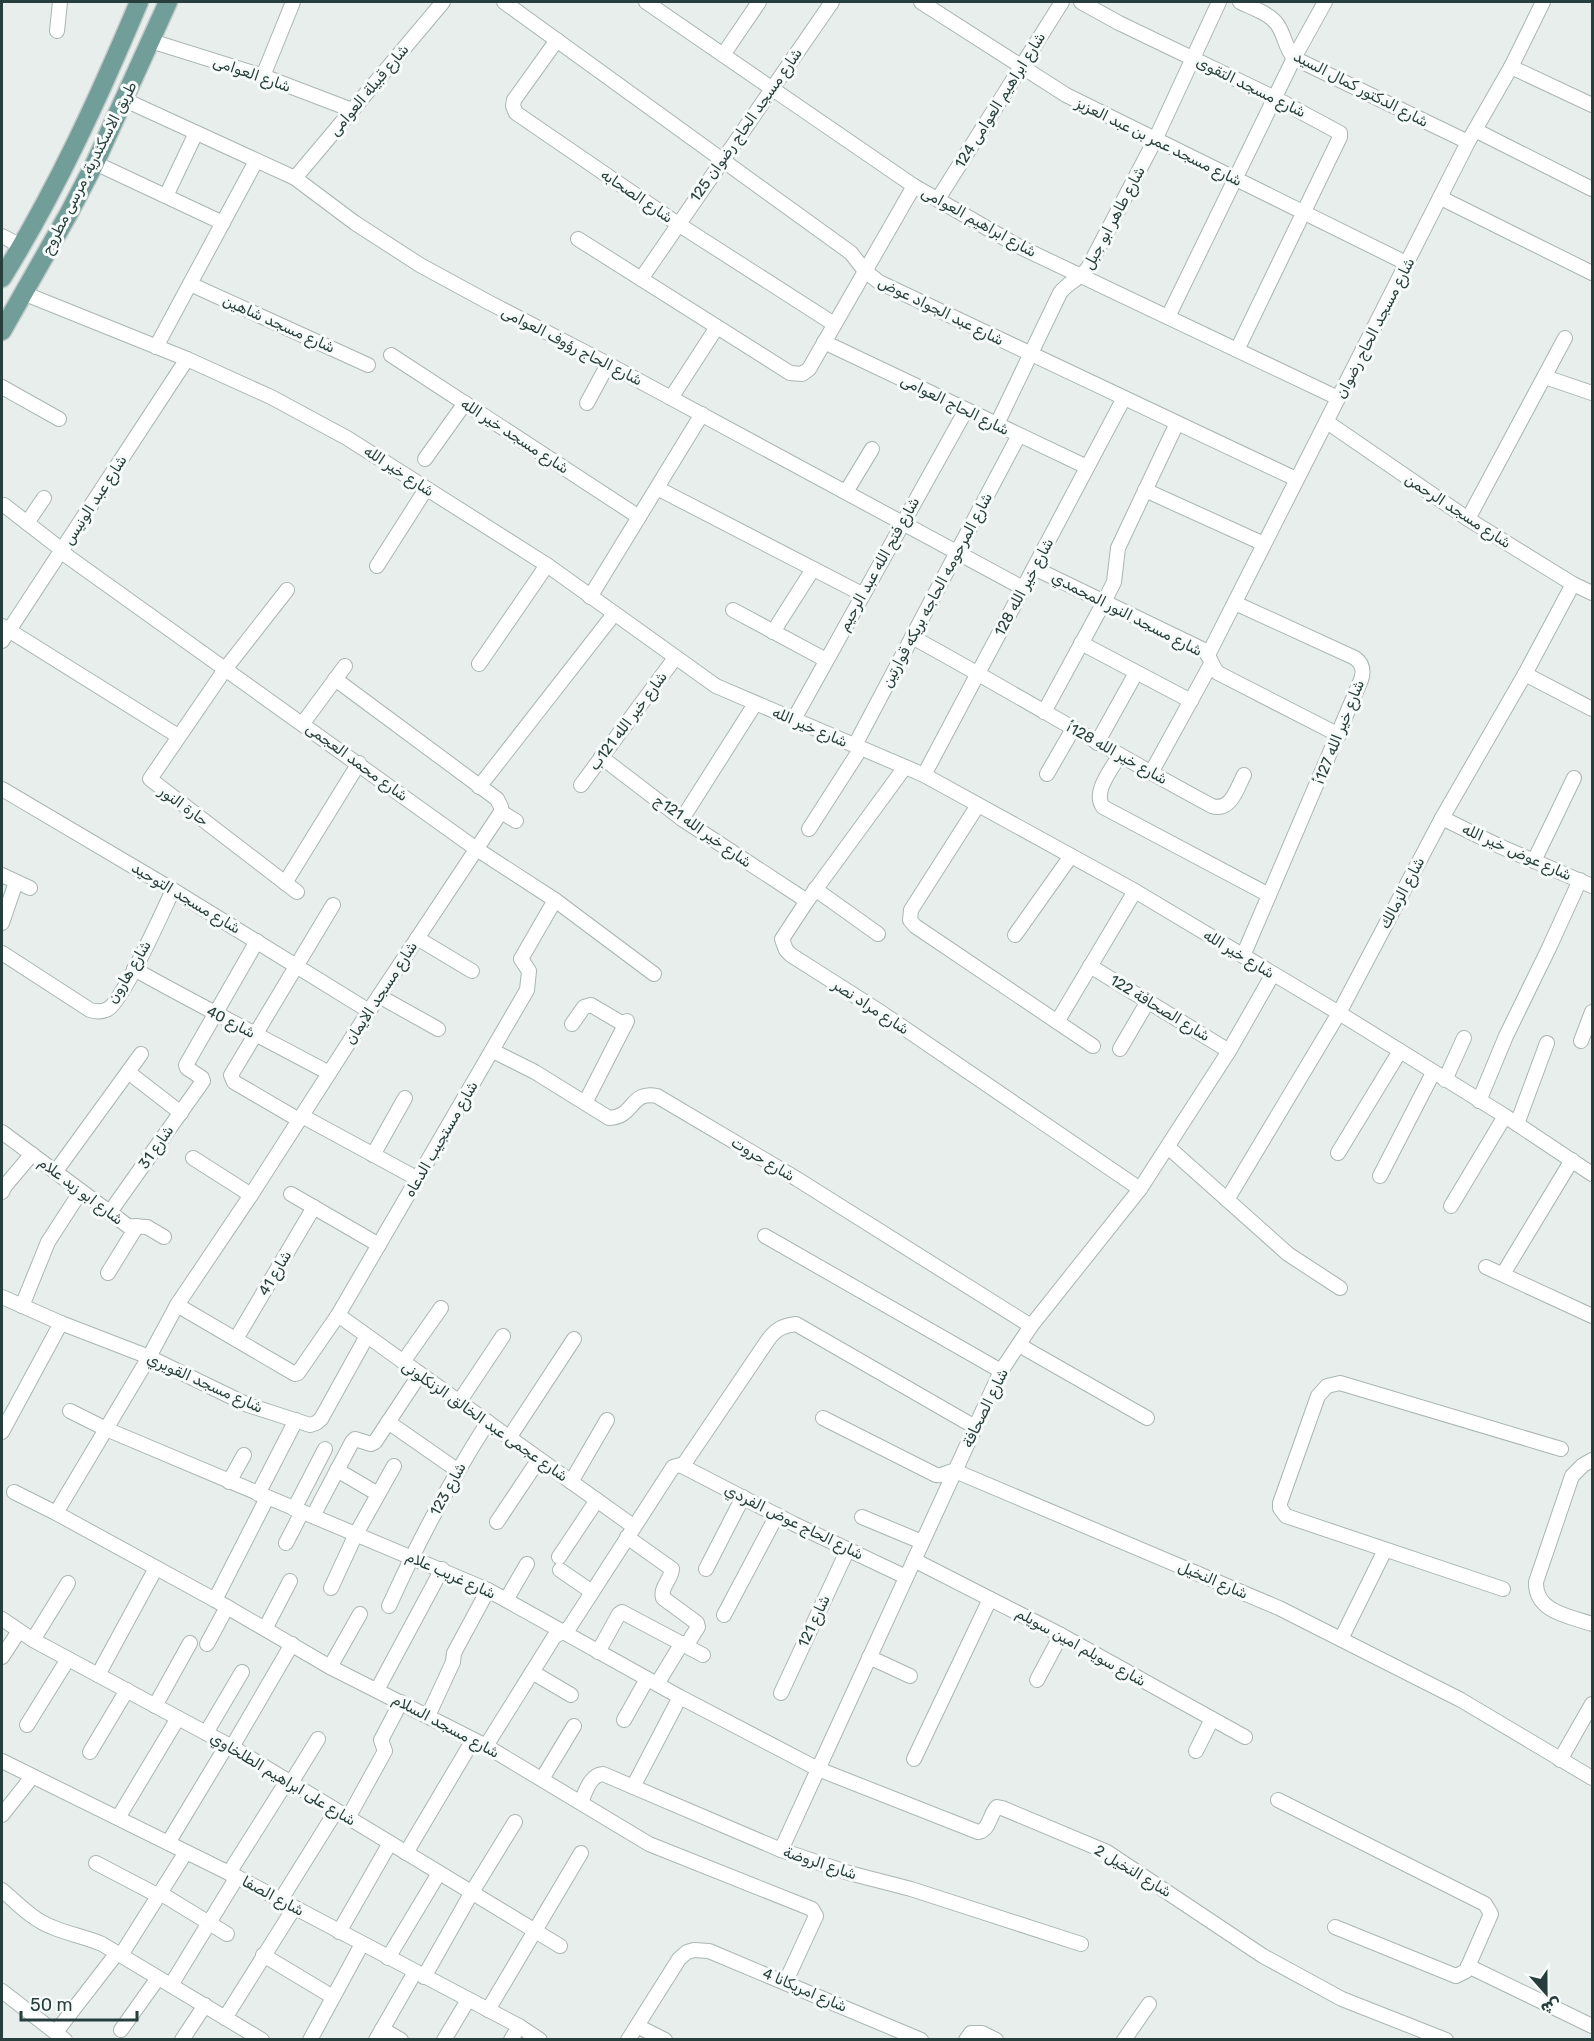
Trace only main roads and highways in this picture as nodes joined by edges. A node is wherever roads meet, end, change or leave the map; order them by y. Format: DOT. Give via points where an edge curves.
graph roads {
  1 [pos="137,2"];
  2 [pos="168,2"];
  3 [pos="2,278"];
  4 [pos="2,331"];
  1 -- 3 [label="main road, طريق الاسكندرية, مرسى مطروح" via="72,153"];
  2 -- 4 [label="main road, طريق الاسكندرية, مرسى مطروح" via="95,163"];
}
